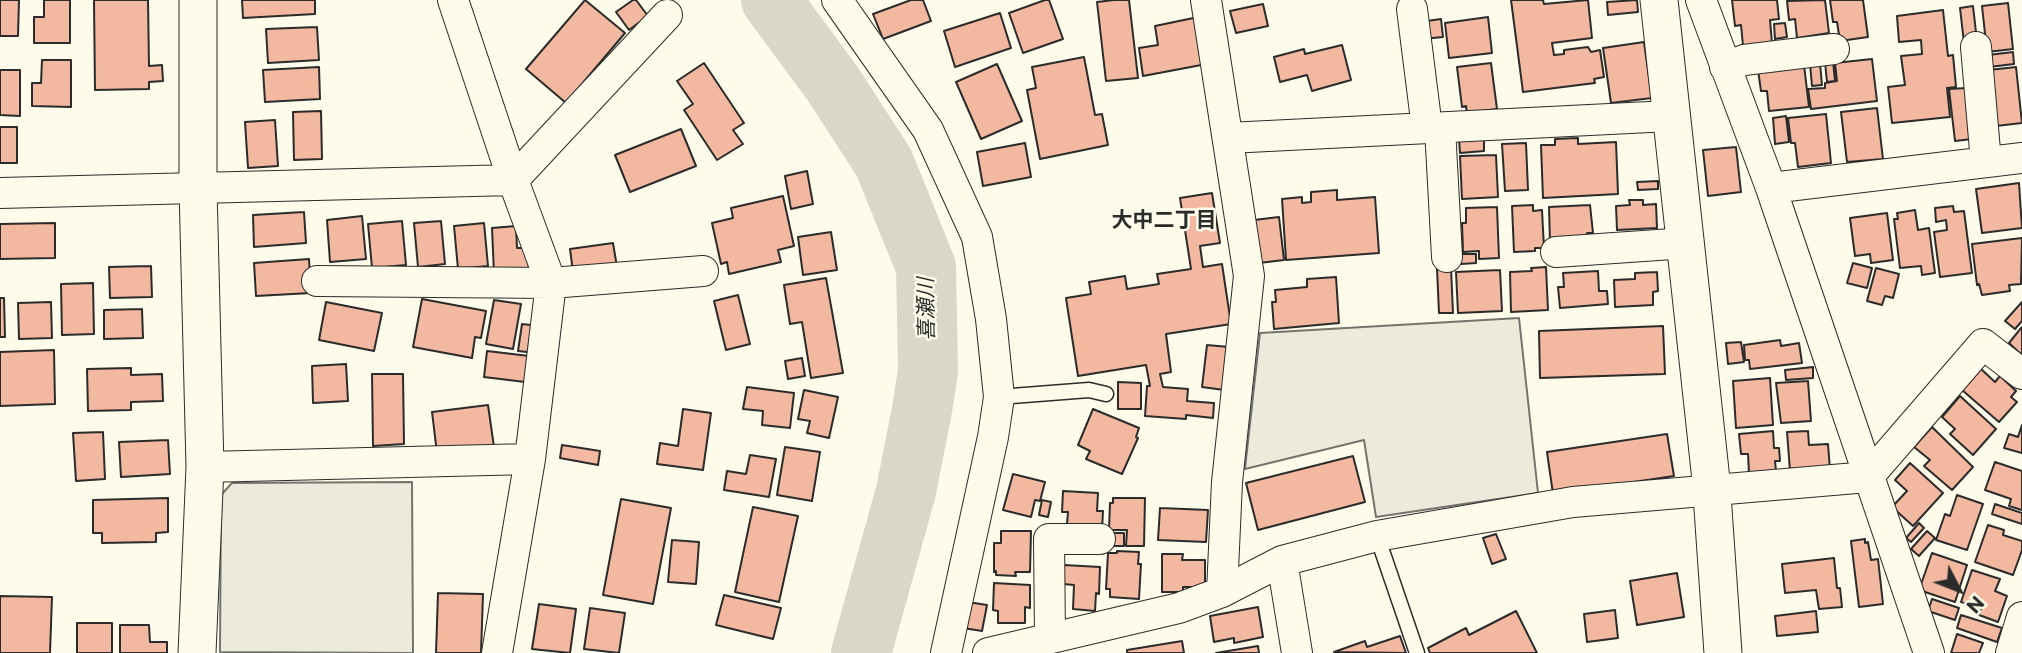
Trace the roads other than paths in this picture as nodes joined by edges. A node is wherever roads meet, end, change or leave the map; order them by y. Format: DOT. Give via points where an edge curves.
graph roads {
  1 [pos="198,0"];
  2 [pos="453,0"];
  3 [pos="837,0"];
  4 [pos="1206,0"];
  5 [pos="1659,0"];
  6 [pos="1701,0"];
  7 [pos="1412,9"];
  8 [pos="667,15"];
  9 [pos="1976,47"];
  10 [pos="1835,49"];
  11 [pos="1725,66"];
  12 [pos="1670,116"];
  13 [pos="1434,128"];
  14 [pos="1228,138"];
  15 [pos="2022,158"];
  16 [pos="1986,162"];
  17 [pos="513,180"];
  18 [pos="198,188"];
  19 [pos="1770,188"];
  20 [pos="0,193"];
  21 [pos="1687,243"];
  22 [pos="1556,252"];
  23 [pos="1447,257"];
  24 [pos="703,271"];
  25 [pos="317,281"];
  26 [pos="551,283"];
  27 [pos="2022,374"];
  28 [pos="1106,394"];
  29 [pos="999,397"];
  30 [pos="530,459"];
  31 [pos="205,467"];
  32 [pos="1868,477"];
  33 [pos="1712,490"];
  34 [pos="1377,536"];
  35 [pos="1100,539"];
  36 [pos="1282,561"];
  37 [pos="1222,592"];
  38 [pos="2022,617"];
  39 [pos="1050,638"];
  40 [pos="197,653"];
  41 [pos="496,653"];
  42 [pos="946,653"];
  43 [pos="988,653"];
  44 [pos="1297,653"];
  45 [pos="1417,653"];
  46 [pos="1723,653"];
  47 [pos="1929,653"];
  48 [pos="2011,653"];
  1 -- 18 [label="street"];
  2 -- 17 [label="street"];
  3 -- 29 [label="street" via="928,130 977,237"];
  4 -- 14 [label="street"];
  5 -- 12 [label="street"];
  6 -- 11 [label="street"];
  7 -- 13 [label="street"];
  8 -- 17 [label="street"];
  9 -- 16 [label="street"];
  10 -- 11 [label="street"];
  11 -- 19 [label="street"];
  12 -- 13 [label="street"];
  12 -- 21 [label="street"];
  13 -- 14 [label="street"];
  13 -- 23 [label="street"];
  14 -- 37 [label="street" via="1249,276 1227,482"];
  15 -- 16 [label="street"];
  16 -- 19 [label="street"];
  17 -- 18 [label="street"];
  17 -- 26 [label="street"];
  18 -- 20 [label="street"];
  18 -- 31 [label="street"];
  19 -- 32 [label="street"];
  21 -- 22 [label="street"];
  21 -- 33 [label="street"];
  24 -- 26 [label="street"];
  25 -- 26 [label="street"];
  26 -- 30 [label="street"];
  27 -- 32 [label="street" via="1983,344"];
  28 -- 29 [label="lane" via="1089,390"];
  29 -- 42 [label="street"];
  30 -- 31 [label="street"];
  30 -- 41 [label="street"];
  31 -- 40 [label="street"];
  32 -- 33 [label="street"];
  32 -- 47 [label="street"];
  33 -- 34 [label="street" via="1573,502"];
  33 -- 46 [label="street"];
  34 -- 36 [label="street"];
  34 -- 45 [label="lane"];
  35 -- 39 [label="street" via="1049,539"];
  36 -- 37 [label="street"];
  36 -- 44 [label="street"];
  37 -- 39 [label="street" via="1179,608"];
  38 -- 48 [label="street"];
  39 -- 43 [label="street"];
}
